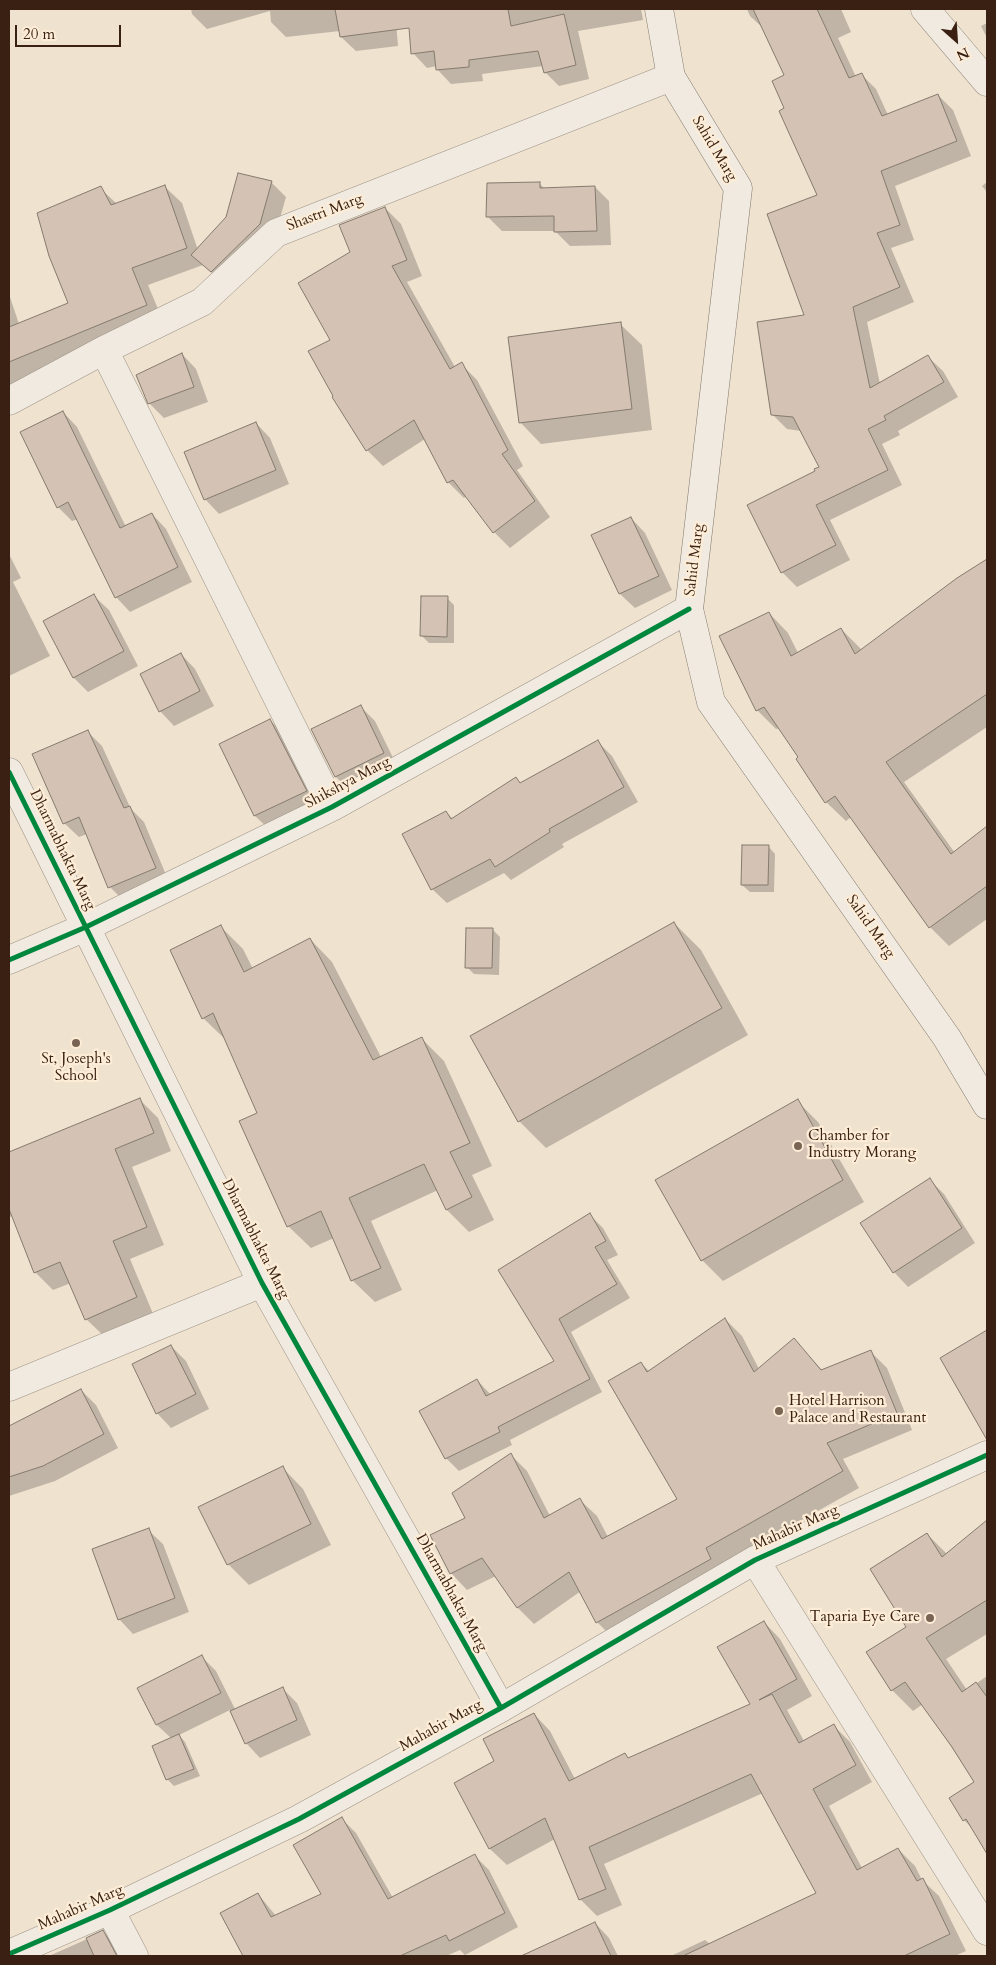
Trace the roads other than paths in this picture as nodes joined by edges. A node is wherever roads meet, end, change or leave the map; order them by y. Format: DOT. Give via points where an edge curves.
graph roads {
  1 [pos="659,9"];
  2 [pos="925,9"];
  3 [pos="671,77"];
  4 [pos="987,82"];
  5 [pos="104,350"];
  6 [pos="9,401"];
  7 [pos="689,609"];
  8 [pos="9,772"];
  9 [pos="332,807"];
  10 [pos="86,927"];
  11 [pos="9,960"];
  12 [pos="987,1105"];
  13 [pos="262,1283"];
  14 [pos="9,1387"];
  15 [pos="987,1455"];
  16 [pos="755,1560"];
  17 [pos="501,1708"];
  18 [pos="110,1910"];
  19 [pos="987,1931"];
  20 [pos="9,1954"];
  21 [pos="134,1956"];
  1 -- 3 [label="street, Sahid Marg"];
  2 -- 4 [label="street"];
  3 -- 5 [label="street, Shastri Marg" via="276,232 202,302"];
  3 -- 7 [label="street, Sahid Marg" via="738,188"];
  5 -- 6 [label="street, Shastri Marg"];
  5 -- 9 [label="street"];
  7 -- 9 [label="street, Shikshya Marg"];
  7 -- 12 [label="street, Sahid Marg" via="712,702 947,1038"];
  8 -- 10 [label="street, Dharmabhakta Marg"];
  9 -- 10 [label="street, Shikshya Marg"];
  10 -- 11 [label="street, Shikshya Marg"];
  10 -- 13 [label="street, Dharmabhakta Marg"];
  13 -- 14 [label="street"];
  13 -- 17 [label="street, Dharmabhakta Marg"];
  15 -- 16 [label="street, Mahabir Marg"];
  16 -- 17 [label="street, Mahabir Marg"];
  16 -- 19 [label="street"];
  17 -- 18 [label="street, Mahabir Marg" via="299,1819"];
  18 -- 20 [label="street, Mahabir Marg"];
  18 -- 21 [label="street"];
}
